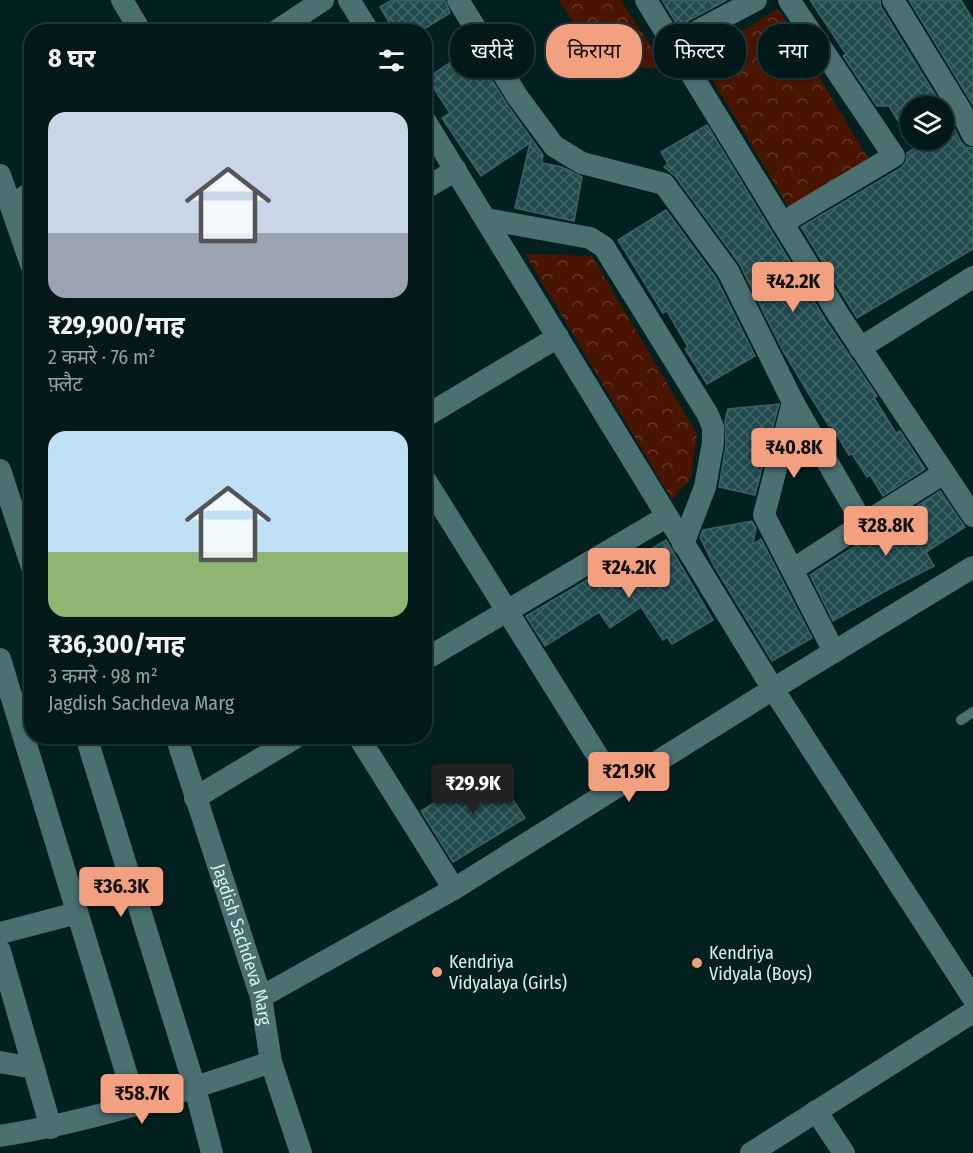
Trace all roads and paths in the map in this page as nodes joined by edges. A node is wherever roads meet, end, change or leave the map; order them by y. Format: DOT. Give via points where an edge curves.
graph roads {
  1 [pos="122,0"];
  2 [pos="323,0"];
  3 [pos="349,0"];
  4 [pos="458,0"];
  5 [pos="646,0"];
  6 [pos="756,0"];
  7 [pos="789,0"];
  8 [pos="892,0"];
  9 [pos="136,24"];
  10 [pos="287,24"];
  11 [pos="364,24"];
  12 [pos="661,24"];
  13 [pos="711,24"];
  14 [pos="694,78"];
  15 [pos="432,132"];
  16 [pos="973,135"];
  17 [pos="456,170"];
  18 [pos="0,174"];
  19 [pos="432,184"];
  20 [pos="24,196"];
  21 [pos="486,219"];
  22 [pos="782,223"];
  23 [pos="24,244"];
  24 [pos="973,277"];
  25 [pos="558,337"];
  26 [pos="860,348"];
  27 [pos="794,402"];
  28 [pos="432,412"];
  29 [pos="0,470"];
  30 [pos="944,473"];
  31 [pos="432,491"];
  32 [pos="973,516"];
  33 [pos="666,517"];
  34 [pos="863,524"];
  35 [pos="24,543"];
  36 [pos="683,544"];
  37 [pos="973,567"];
  38 [pos="792,570"];
  39 [pos="507,611"];
  40 [pos="834,652"];
  41 [pos="432,655"];
  42 [pos="0,659"];
  43 [pos="773,689"];
  44 [pos="973,712"];
  45 [pos="961,720"];
  46 [pos="24,738"];
  47 [pos="26,744"];
  48 [pos="88,744"];
  49 [pos="178,744"];
  50 [pos="285,744"];
  51 [pos="362,744"];
  52 [pos="617,787"];
  53 [pos="195,798"];
  54 [pos="454,889"];
  55 [pos="77,913"];
  56 [pos="0,933"];
  57 [pos="0,951"];
  58 [pos="261,997"];
  59 [pos="973,998"];
  60 [pos="973,1012"];
  61 [pos="0,1062"];
  62 [pos="271,1062"];
  63 [pos="34,1068"];
  64 [pos="195,1088"];
  65 [pos="136,1105"];
  66 [pos="816,1112"];
  67 [pos="51,1128"];
  68 [pos="0,1137"];
  69 [pos="212,1153"];
  70 [pos="301,1153"];
  71 [pos="751,1153"];
  72 [pos="844,1153"];
  1 -- 9 [label="street"];
  2 -- 10 [label="street"];
  3 -- 11 [label="street"];
  4 -- 27 [label="street" via="517,96 554,146 582,163 664,184 728,271"];
  5 -- 12 [label="street"];
  6 -- 13 [label="street"];
  7 -- 22 [label="street" via="894,156"];
  8 -- 16 [label="street"];
  14 -- 22 [label="street"];
  15 -- 17 [label="street"];
  17 -- 19 [label="street"];
  17 -- 21 [label="street"];
  18 -- 20 [label="street"];
  18 -- 23 [label="street"];
  21 -- 25 [label="street"];
  21 -- 36 [label="street" via="590,238 604,247 707,413 713,427 705,487"];
  22 -- 26 [label="street"];
  24 -- 26 [label="street"];
  25 -- 28 [label="street"];
  25 -- 33 [label="street"];
  26 -- 30 [label="street"];
  27 -- 34 [label="street"];
  27 -- 38 [label="street" via="764,514"];
  29 -- 35 [label="street"];
  30 -- 32 [label="street"];
  30 -- 34 [label="street"];
  31 -- 39 [label="street"];
  33 -- 36 [label="street"];
  33 -- 39 [label="street"];
  34 -- 38 [label="street"];
  36 -- 43 [label="street"];
  37 -- 40 [label="street"];
  38 -- 40 [label="street"];
  39 -- 41 [label="street"];
  39 -- 52 [label="street"];
  40 -- 43 [label="street"];
  42 -- 46 [label="street"];
  43 -- 52 [label="street"];
  43 -- 59 [label="street"];
  44 -- 45 [label="lane"];
  47 -- 55 [label="street"];
  48 -- 64 [label="street"];
  49 -- 53 [label="street, Jagdish Sachdeva Marg"];
  50 -- 53 [label="street"];
  51 -- 54 [label="street"];
  52 -- 54 [label="street"];
  53 -- 58 [label="street, Jagdish Sachdeva Marg"];
  54 -- 58 [label="street"];
  55 -- 56 [label="street"];
  55 -- 65 [label="street"];
  57 -- 63 [label="street"];
  58 -- 62 [label="street, Jagdish Sachdeva Marg"];
  60 -- 66 [label="street"];
  61 -- 63 [label="street"];
  62 -- 64 [label="street"];
  62 -- 70 [label="street, Jagdish Sachdeva Marg"];
  63 -- 67 [label="street"];
  64 -- 65 [label="street"];
  64 -- 69 [label="street"];
  65 -- 67 [label="street"];
  66 -- 71 [label="street"];
  66 -- 72 [label="street"];
  67 -- 68 [label="street"];
}
